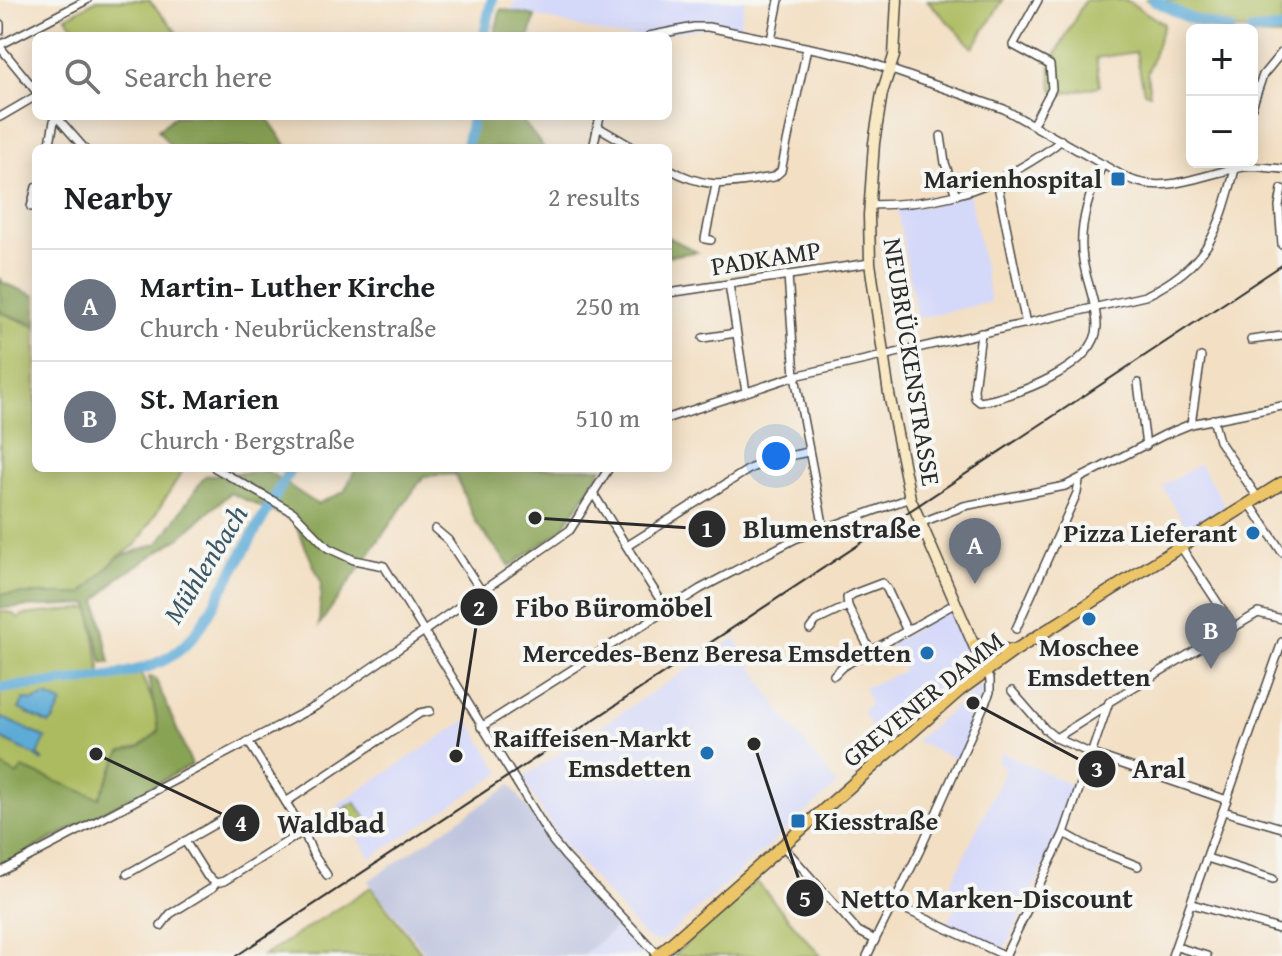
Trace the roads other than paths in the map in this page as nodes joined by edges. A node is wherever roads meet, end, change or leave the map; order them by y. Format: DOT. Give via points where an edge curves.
graph roads {
  1 [pos="87,0"];
  2 [pos="779,0"];
  3 [pos="897,0"];
  4 [pos="1038,0"];
  5 [pos="0,24"];
  6 [pos="669,32"];
  7 [pos="0,33"];
  8 [pos="771,40"];
  9 [pos="2,45"];
  10 [pos="807,48"];
  11 [pos="1282,52"];
  12 [pos="890,69"];
  13 [pos="32,88"];
  14 [pos="1256,96"];
  15 [pos="32,97"];
  16 [pos="0,117"];
  17 [pos="55,120"];
  18 [pos="60,120"];
  19 [pos="599,120"];
  20 [pos="1033,124"];
  21 [pos="598,127"];
  22 [pos="941,136"];
  23 [pos="1061,140"];
  24 [pos="50,144"];
  25 [pos="80,144"];
  26 [pos="594,144"];
  27 [pos="627,144"];
  28 [pos="1103,164"];
  29 [pos="1258,167"];
  30 [pos="1227,168"];
  31 [pos="1235,168"];
  32 [pos="1282,169"];
  33 [pos="672,170"];
  34 [pos="997,181"];
  35 [pos="716,185"];
  36 [pos="1282,189"];
  37 [pos="956,195"];
  38 [pos="32,203"];
  39 [pos="869,205"];
  40 [pos="31,207"];
  41 [pos="711,240"];
  42 [pos="1282,245"];
  43 [pos="870,263"];
  44 [pos="788,275"];
  45 [pos="729,284"];
  46 [pos="672,292"];
  47 [pos="1094,309"];
  48 [pos="1026,324"];
  49 [pos="736,333"];
  50 [pos="981,333"];
  51 [pos="1282,336"];
  52 [pos="703,338"];
  53 [pos="1251,340"];
  54 [pos="883,354"];
  55 [pos="1201,357"];
  56 [pos="795,376"];
  57 [pos="1138,383"];
  58 [pos="746,392"];
  59 [pos="1282,406"];
  60 [pos="672,417"];
  61 [pos="1213,419"];
  62 [pos="1191,424"];
  63 [pos="1146,446"];
  64 [pos="808,452"];
  65 [pos="222,472"];
  66 [pos="606,472"];
  67 [pos="1079,481"];
  68 [pos="1282,483"];
  69 [pos="593,493"];
  70 [pos="910,498"];
  71 [pos="1254,501"];
  72 [pos="920,523"];
  73 [pos="435,529"];
  74 [pos="824,529"];
  75 [pos="627,546"];
  76 [pos="1181,547"];
  77 [pos="1282,552"];
  78 [pos="482,592"];
  79 [pos="956,603"];
  80 [pos="848,606"];
  81 [pos="666,609"];
  82 [pos="1282,619"];
  83 [pos="1233,626"];
  84 [pos="810,629"];
  85 [pos="906,629"];
  86 [pos="1016,629"];
  87 [pos="424,632"];
  88 [pos="1282,642"];
  89 [pos="975,645"];
  90 [pos="870,650"];
  91 [pos="1014,651"];
  92 [pos="985,671"];
  93 [pos="834,675"];
  94 [pos="1012,691"];
  95 [pos="1105,707"];
  96 [pos="430,711"];
  97 [pos="481,727"];
  98 [pos="1056,738"];
  99 [pos="248,741"];
  100 [pos="1090,753"];
  101 [pos="1227,800"];
  102 [pos="286,802"];
  103 [pos="1223,811"];
  104 [pos="222,820"];
  105 [pos="320,821"];
  106 [pos="1282,828"];
  107 [pos="303,830"];
  108 [pos="1064,833"];
  109 [pos="185,841"];
  110 [pos="782,845"];
  111 [pos="1207,858"];
  112 [pos="1138,866"];
  113 [pos="0,872"];
  114 [pos="127,874"];
  115 [pos="327,875"];
  116 [pos="1273,879"];
  117 [pos="216,883"];
  118 [pos="894,904"];
  119 [pos="1192,904"];
  120 [pos="161,926"];
  121 [pos="1282,930"];
  122 [pos="875,940"];
  123 [pos="1177,947"];
  124 [pos="657,955"];
  125 [pos="867,956"];
  126 [pos="1004,956"];
  127 [pos="1172,956"];
  128 [pos="1207,956"];
  1 -- 9 [label="street"];
  2 -- 8 [label="street"];
  3 -- 12 [label="street, NEUBRÜCKENSTRASSE"];
  4 -- 20 [label="street" via="1013,45 1050,65 1052,89"];
  5 -- 7 [label="street"];
  6 -- 8 [label="street" via="708,27"];
  7 -- 9 [label="street"];
  8 -- 10 [label="street"];
  9 -- 13 [label="street"];
  10 -- 12 [label="street"];
  10 -- 35 [label="street" via="781,171 774,177"];
  11 -- 14 [label="street" via="1263,75"];
  12 -- 20 [label="street"];
  12 -- 39 [label="street, NEUBRÜCKENSTRASSE" via="878,111"];
  15 -- 16 [label="street"];
  17 -- 24 [label="street"];
  18 -- 25 [label="street"];
  19 -- 21 [label="street"];
  20 -- 23 [label="street"];
  21 -- 26 [label="street"];
  21 -- 27 [label="street"];
  22 -- 37 [label="street"];
  23 -- 28 [label="street"];
  23 -- 34 [label="street"];
  28 -- 30 [label="street" via="1146,186"];
  28 -- 47 [label="street" via="1093,184 1082,237"];
  29 -- 32 [label="street"];
  31 -- 47 [label="street" via="1222,220 1199,258 1152,292"];
  33 -- 35 [label="street"];
  34 -- 37 [label="street"];
  34 -- 48 [label="street"];
  35 -- 41 [label="street" via="705,239"];
  36 -- 42 [label="street"];
  37 -- 39 [label="street" via="910,205"];
  38 -- 40 [label="street"];
  39 -- 43 [label="street, NEUBRÜCKENSTRASSE"];
  43 -- 44 [label="street, PADKAMP"];
  43 -- 54 [label="street, NEUBRÜCKENSTRASSE"];
  44 -- 45 [label="street, PADKAMP"];
  44 -- 56 [label="street"];
  45 -- 46 [label="street, PADKAMP"];
  45 -- 49 [label="street"];
  47 -- 48 [label="street"];
  47 -- 50 [label="street" via="1095,338 1063,370 1038,384 980,402 974,390"];
  48 -- 50 [label="street"];
  49 -- 52 [label="street"];
  49 -- 58 [label="street"];
  50 -- 54 [label="street"];
  51 -- 53 [label="street"];
  54 -- 56 [label="street"];
  54 -- 70 [label="street, NEUBRÜCKENSTRASSE"];
  55 -- 62 [label="street"];
  56 -- 58 [label="street"];
  56 -- 64 [label="street"];
  57 -- 63 [label="street"];
  58 -- 60 [label="street"];
  59 -- 61 [label="street"];
  61 -- 62 [label="street"];
  61 -- 71 [label="street" via="1219,441"];
  62 -- 63 [label="street"];
  63 -- 67 [label="street"];
  64 -- 74 [label="street"];
  64 -- 75 [label="street" via="751,468"];
  65 -- 87 [label="street" via="293,512 328,548 384,566"];
  66 -- 69 [label="street"];
  67 -- 72 [label="street" via="964,506"];
  67 -- 86 [label="street"];
  68 -- 71 [label="main road, GREVENER DAMM"];
  69 -- 75 [label="street"];
  69 -- 78 [label="street" via="570,530"];
  70 -- 72 [label="street, NEUBRÜCKENSTRASSE"];
  70 -- 74 [label="street"];
  71 -- 76 [label="main road, GREVENER DAMM"];
  71 -- 77 [label="street"];
  72 -- 79 [label="street, NEUBRÜCKENSTRASSE"];
  73 -- 78 [label="street"];
  74 -- 81 [label="street" via="795,539"];
  75 -- 81 [label="street"];
  76 -- 83 [label="street"];
  76 -- 91 [label="main road, GREVENER DAMM"];
  78 -- 87 [label="street"];
  79 -- 85 [label="street"];
  79 -- 89 [label="street, NEUBRÜCKENSTRASSE"];
  80 -- 84 [label="street"];
  80 -- 85 [label="street" via="847,598 882,583"];
  80 -- 90 [label="street"];
  81 -- 97 [label="street"];
  82 -- 83 [label="street" via="1258,613"];
  83 -- 95 [label="street"];
  85 -- 90 [label="street"];
  87 -- 97 [label="street"];
  87 -- 99 [label="street" via="316,706"];
  88 -- 101 [label="street"];
  89 -- 91 [label="main road"];
  89 -- 92 [label="street, NEUBRÜCKENSTRASSE"];
  90 -- 93 [label="street"];
  91 -- 92 [label="main road, GREVENER DAMM"];
  92 -- 110 [label="main road, GREVENER DAMM"];
  92 -- 118 [label="street" via="990,692"];
  94 -- 98 [label="street"];
  95 -- 98 [label="street"];
  95 -- 100 [label="street"];
  96 -- 102 [label="street"];
  97 -- 124 [label="street" via="565,856"];
  98 -- 100 [label="street"];
  99 -- 102 [label="street"];
  99 -- 113 [label="street"];
  100 -- 101 [label="street"];
  100 -- 108 [label="street"];
  101 -- 103 [label="street"];
  102 -- 107 [label="street"];
  103 -- 106 [label="street"];
  103 -- 111 [label="street"];
  104 -- 109 [label="street"];
  105 -- 107 [label="street"];
  107 -- 115 [label="street"];
  107 -- 117 [label="street"];
  108 -- 112 [label="street"];
  108 -- 126 [label="street"];
  109 -- 114 [label="street"];
  109 -- 117 [label="street"];
  110 -- 122 [label="street" via="858,931"];
  110 -- 124 [label="main road, GREVENER DAMM"];
  111 -- 116 [label="street"];
  111 -- 119 [label="street"];
  117 -- 120 [label="street"];
  118 -- 122 [label="street"];
  118 -- 126 [label="street"];
  119 -- 121 [label="street"];
  119 -- 123 [label="street"];
  122 -- 125 [label="street"];
  123 -- 127 [label="street"];
  123 -- 128 [label="street"];
}
